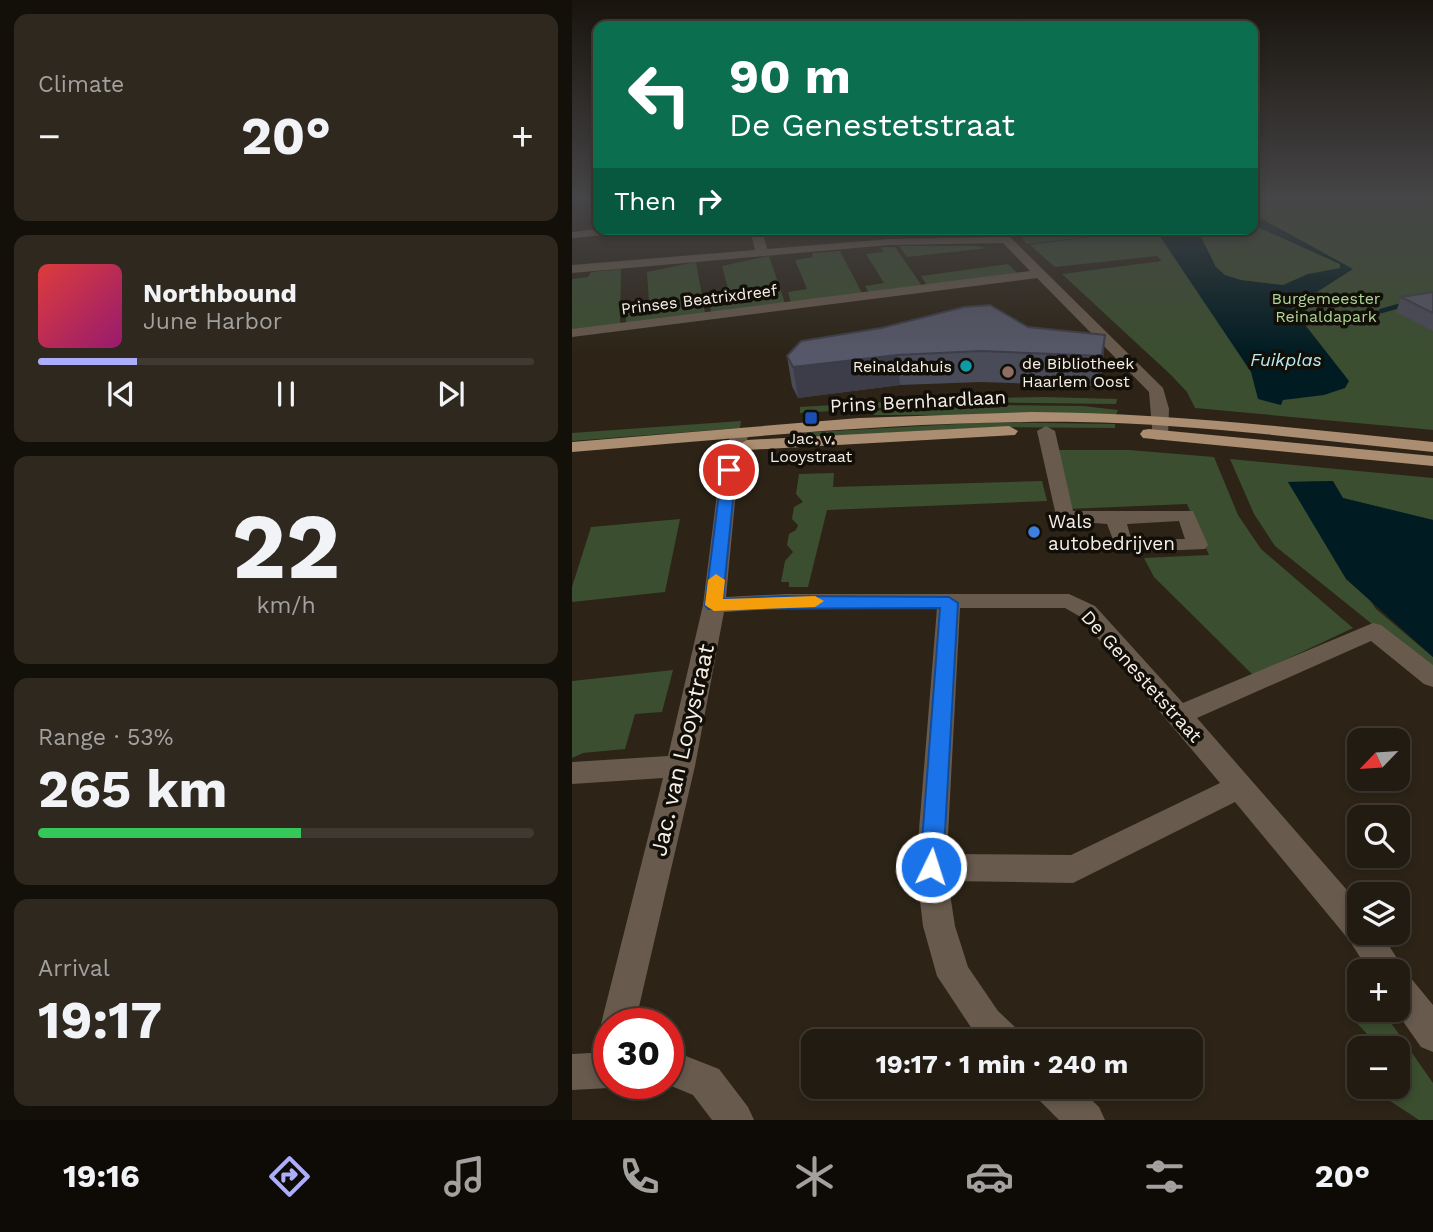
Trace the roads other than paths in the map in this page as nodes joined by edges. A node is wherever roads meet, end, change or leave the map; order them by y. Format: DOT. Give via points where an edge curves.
graph roads {
  1 [pos="613,249"];
  2 [pos="711,249"];
  3 [pos="761,249"];
  4 [pos="805,249"];
  5 [pos="1014,249"];
  6 [pos="762,253"];
  7 [pos="572,270"];
  8 [pos="1038,274"];
  9 [pos="572,334"];
  10 [pos="1160,428"];
  11 [pos="1046,431"];
  12 [pos="738,439"];
  13 [pos="572,447"];
  14 [pos="1433,447"];
  15 [pos="572,460"];
  16 [pos="1433,461"];
  17 [pos="1116,519"];
  18 [pos="949,603"];
  19 [pos="714,605"];
  20 [pos="1433,678"];
  21 [pos="1179,715"];
  22 [pos="680,766"];
  23 [pos="572,772"];
  24 [pos="1240,786"];
  25 [pos="931,867"];
  26 [pos="1347,914"];
  27 [pos="1410,1002"];
  28 [pos="622,1008"];
  29 [pos="992,1029"];
  30 [pos="1433,1035"];
  31 [pos="684,1073"];
  32 [pos="1064,1099"];
  33 [pos="735,1120"];
  34 [pos="1086,1120"];
  1 -- 7 [label="street"];
  2 -- 6 [label="street"];
  3 -- 6 [label="street"];
  4 -- 6 [label="street"];
  5 -- 8 [label="street"];
  8 -- 9 [label="street, Prinses Beatrixdreef"];
  8 -- 10 [label="street" via="1145,376 1160,400"];
  10 -- 11 [label="main road, Prins Bernhardlaan"];
  10 -- 12 [label="main road, Prins Bernhardlaan" via="954,418"];
  10 -- 14 [label="main road, Prins Bernhardlaan"];
  10 -- 16 [label="main road, Prins Bernhardlaan"];
  11 -- 12 [label="main road, Prins Bernhardlaan"];
  11 -- 17 [label="street" via="1064,516"];
  12 -- 13 [label="main road, Prins Bernhardlaan"];
  12 -- 15 [label="main road, Prins Bernhardlaan"];
  12 -- 19 [label="street, Jac. van Looystraat" via="729,470"];
  18 -- 19 [label="street, De Genestetstraat"];
  18 -- 21 [label="street, De Genestetstraat" via="1069,601 1087,611"];
  18 -- 25 [label="street"];
  19 -- 22 [label="street, Jac. van Looystraat"];
  20 -- 21 [label="street" via="1373,631"];
  21 -- 24 [label="street, De Genestetstraat"];
  22 -- 23 [label="street"];
  22 -- 28 [label="street, Jac. van Looystraat"];
  24 -- 25 [label="street" via="1073,869"];
  24 -- 26 [label="street, De Genestetstraat"];
  25 -- 29 [label="street" via="939,926 954,976"];
  27 -- 30 [label="street"];
  31 -- 33 [label="street" via="706,1082"];
  32 -- 34 [label="street"];
}
